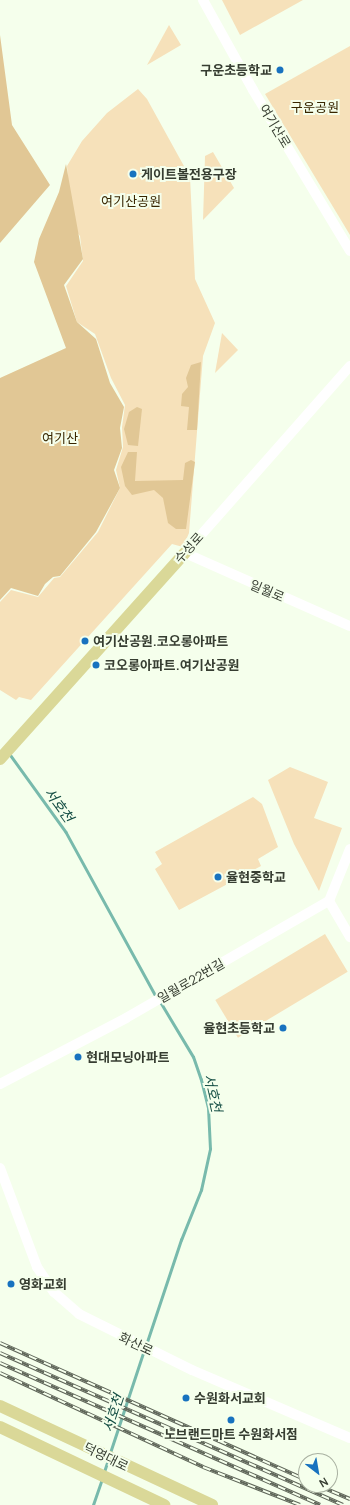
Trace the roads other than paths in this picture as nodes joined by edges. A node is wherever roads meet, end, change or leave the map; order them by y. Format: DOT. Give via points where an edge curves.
graph roads {
  1 [pos="204,0"];
  2 [pos="350,251"];
  3 [pos="350,366"];
  4 [pos="185,553"];
  5 [pos="350,626"];
  6 [pos="0,759"];
  7 [pos="350,849"];
  8 [pos="329,901"];
  9 [pos="350,937"];
  10 [pos="0,1084"];
  11 [pos="0,1168"];
  12 [pos="0,1406"];
  13 [pos="0,1427"];
  14 [pos="350,1438"];
  15 [pos="164,1505"];
  16 [pos="212,1505"];
  1 -- 2 [label="street, 여기산로" via="253,90"];
  3 -- 4 [label="street, 수성로"];
  4 -- 5 [label="street, 일월로"];
  4 -- 6 [label="main road, 수성로"];
  7 -- 8 [label="street"];
  8 -- 9 [label="street"];
  8 -- 10 [label="street, 일월로22번길" via="126,1018"];
  11 -- 14 [label="street, 화산로" via="44,1280 79,1314 120,1337 183,1366"];
  12 -- 16 [label="main road, 덕영대로"];
  13 -- 15 [label="main road, 덕영대로"];
}
